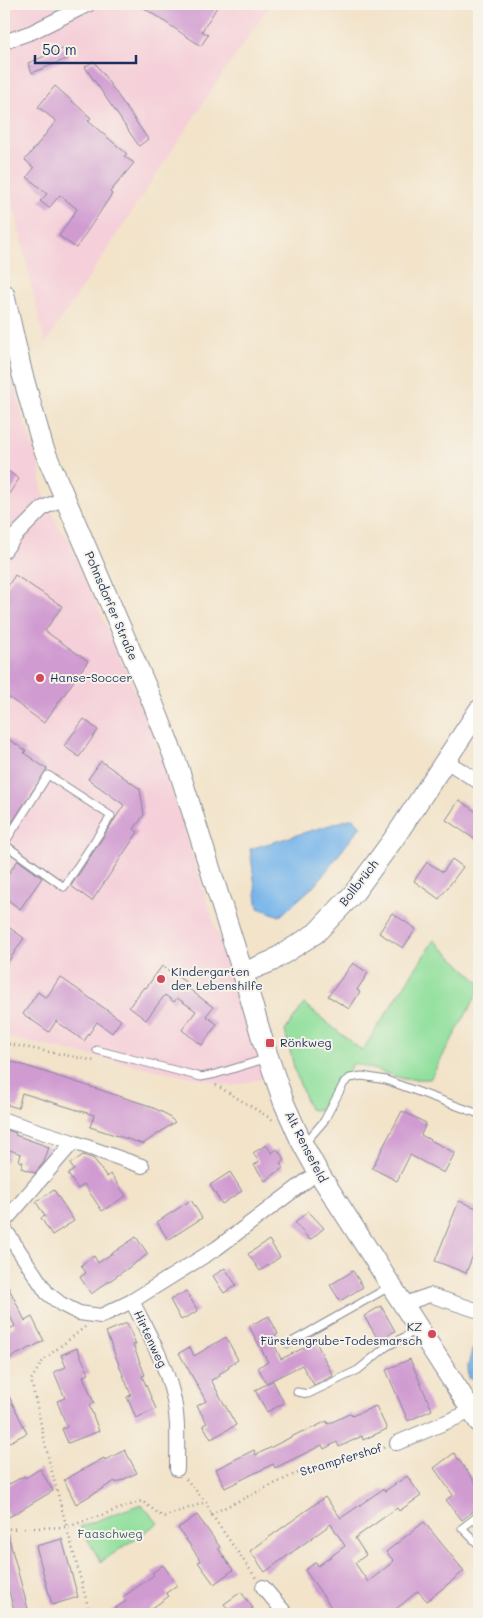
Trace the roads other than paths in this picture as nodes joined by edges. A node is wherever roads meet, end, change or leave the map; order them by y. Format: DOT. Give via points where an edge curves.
graph roads {
  1 [pos="89,4"];
  2 [pos="4,42"];
  3 [pos="4,294"];
  4 [pos="64,498"];
  5 [pos="4,551"];
  6 [pos="479,710"];
  7 [pos="446,762"];
  8 [pos="479,782"];
  9 [pos="4,844"];
  10 [pos="243,973"];
  11 [pos="97,1050"];
  12 [pos="268,1058"];
  13 [pos="479,1114"];
  14 [pos="4,1120"];
  15 [pos="73,1142"];
  16 [pos="303,1146"];
  17 [pos="142,1166"];
  18 [pos="318,1172"];
  19 [pos="4,1222"];
  20 [pos="4,1228"];
  21 [pos="391,1286"];
  22 [pos="132,1302"];
  23 [pos="404,1304"];
  24 [pos="478,1307"];
  25 [pos="419,1329"];
  26 [pos="288,1344"];
  27 [pos="298,1392"];
  28 [pos="476,1416"];
  29 [pos="397,1444"];
  30 [pos="177,1468"];
  31 [pos="479,1514"];
  32 [pos="479,1545"];
  33 [pos="263,1587"];
  34 [pos="286,1614"];
  1 -- 2 [label="street"];
  3 -- 4 [label="main road, Pohnsdorfer Straße" via="43,447"];
  4 -- 5 [label="street" via="43,508"];
  4 -- 10 [label="main road, Pohnsdorfer Straße" via="178,767"];
  6 -- 7 [label="main road, Bollbrüch"];
  7 -- 8 [label="street"];
  7 -- 10 [label="main road, Bollbrüch" via="354,893 316,933 272,961"];
  9 -- 9 [label="lane" via="64,887 111,816 48,775"];
  10 -- 12 [label="main road, Alt Rensefeld"];
  11 -- 12 [label="lane" via="201,1077"];
  12 -- 16 [label="main road, Alt Rensefeld"];
  13 -- 16 [label="lane" via="386,1080 362,1076 350,1078 344,1083 324,1121"];
  14 -- 15 [label="street"];
  15 -- 17 [label="street"];
  15 -- 19 [label="street"];
  16 -- 18 [label="main road, Alt Rensefeld"];
  18 -- 21 [label="main road, Alt Rensefeld"];
  18 -- 22 [label="street" via="218,1248"];
  20 -- 22 [label="street" via="47,1293 61,1304 79,1313 102,1316"];
  21 -- 23 [label="main road, Alt Rensefeld"];
  21 -- 26 [label="lane"];
  22 -- 30 [label="street, Hirtenweg" via="161,1358 173,1393"];
  23 -- 24 [label="street" via="430,1295"];
  23 -- 25 [label="main road, Alt Rensefeld"];
  25 -- 27 [label="lane" via="386,1347 358,1370 308,1394"];
  25 -- 28 [label="main road, Alt Rensefeld"];
  28 -- 29 [label="street, Strampfershof"];
  31 -- 32 [label="lane" via="462,1528"];
  33 -- 34 [label="street"];
}
